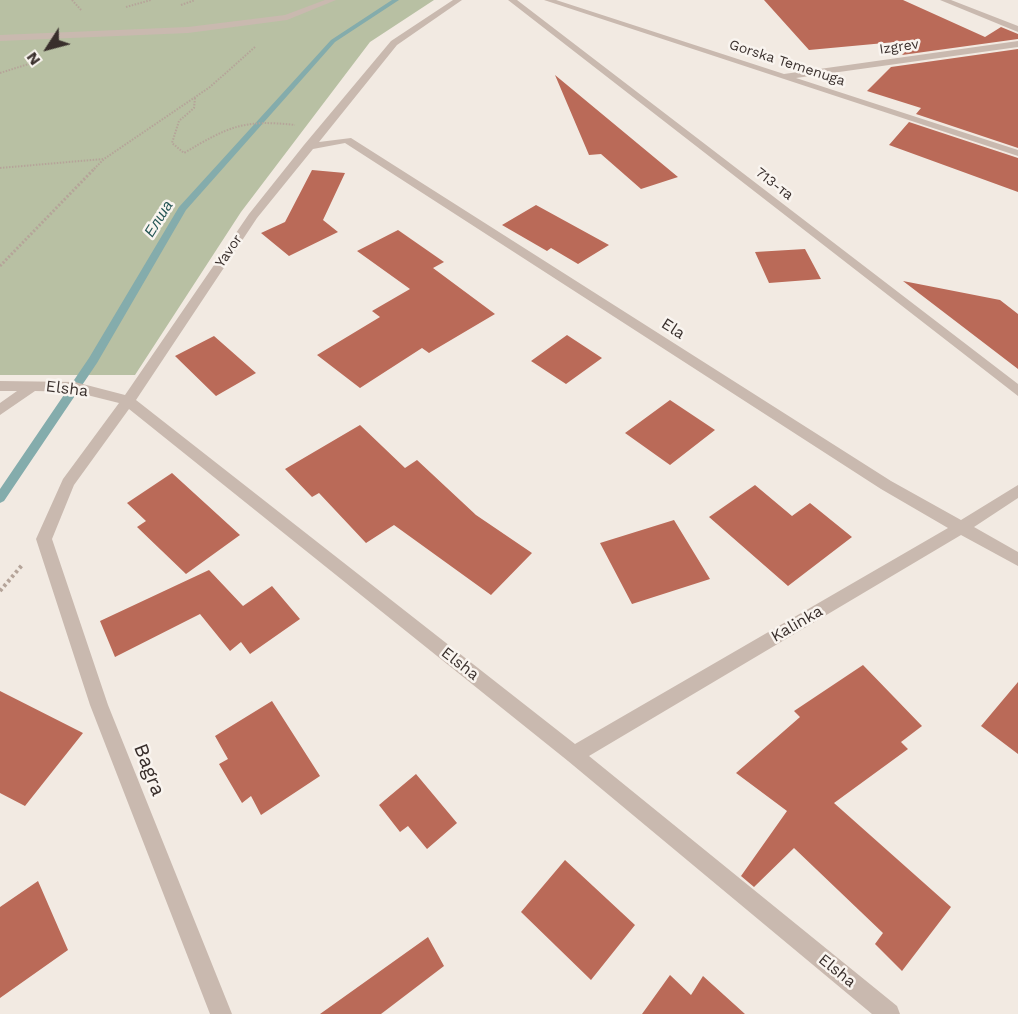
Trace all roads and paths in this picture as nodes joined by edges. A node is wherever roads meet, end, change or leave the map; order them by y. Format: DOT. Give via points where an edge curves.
graph roads {
  1 [pos="332,0"];
  2 [pos="458,0"];
  3 [pos="512,0"];
  4 [pos="548,0"];
  5 [pos="944,0"];
  6 [pos="287,17"];
  7 [pos="1018,29"];
  8 [pos="0,38"];
  9 [pos="1018,45"];
  10 [pos="784,76"];
  11 [pos="195,98"];
  12 [pos="288,124"];
  13 [pos="308,147"];
  14 [pos="1018,153"];
  15 [pos="104,159"];
  16 [pos="0,168"];
  17 [pos="0,266"];
  18 [pos="0,386"];
  19 [pos="33,386"];
  20 [pos="1018,391"];
  21 [pos="128,401"];
  22 [pos="0,410"];
  23 [pos="1018,490"];
  24 [pos="961,528"];
  25 [pos="44,539"];
  26 [pos="1018,560"];
  27 [pos="574,755"];
  28 [pos="221,1014"];
  29 [pos="889,1014"];
  1 -- 6 [label="street"];
  2 -- 13 [label="street, Yavor" via="394,43"];
  3 -- 20 [label="street, 713-та"];
  4 -- 10 [label="street, Gorska Temenuga"];
  5 -- 7 [label="street"];
  6 -- 8 [label="street" via="188,30"];
  6 -- 15 [label="path" via="210,87"];
  9 -- 10 [label="street, Izgrev"];
  10 -- 14 [label="street, Gorska Temenuga"];
  11 -- 12 [label="path" via="194,108 179,121 172,143 184,153 236,123"];
  13 -- 21 [label="street, Yavor" via="253,216"];
  13 -- 24 [label="street, Ela" via="347,140 886,485"];
  15 -- 16 [label="path"];
  15 -- 17 [label="path"];
  18 -- 19 [label="street, Elsha"];
  19 -- 21 [label="street, Elsha" via="75,387"];
  19 -- 22 [label="street"];
  21 -- 25 [label="street, Yavor" via="68,483"];
  21 -- 27 [label="street, Elsha"];
  23 -- 24 [label="street, Kalinka"];
  24 -- 26 [label="street, Ela"];
  24 -- 27 [label="street, Kalinka"];
  25 -- 28 [label="street, Bagra" via="99,705"];
  27 -- 29 [label="street, Elsha"];
}
